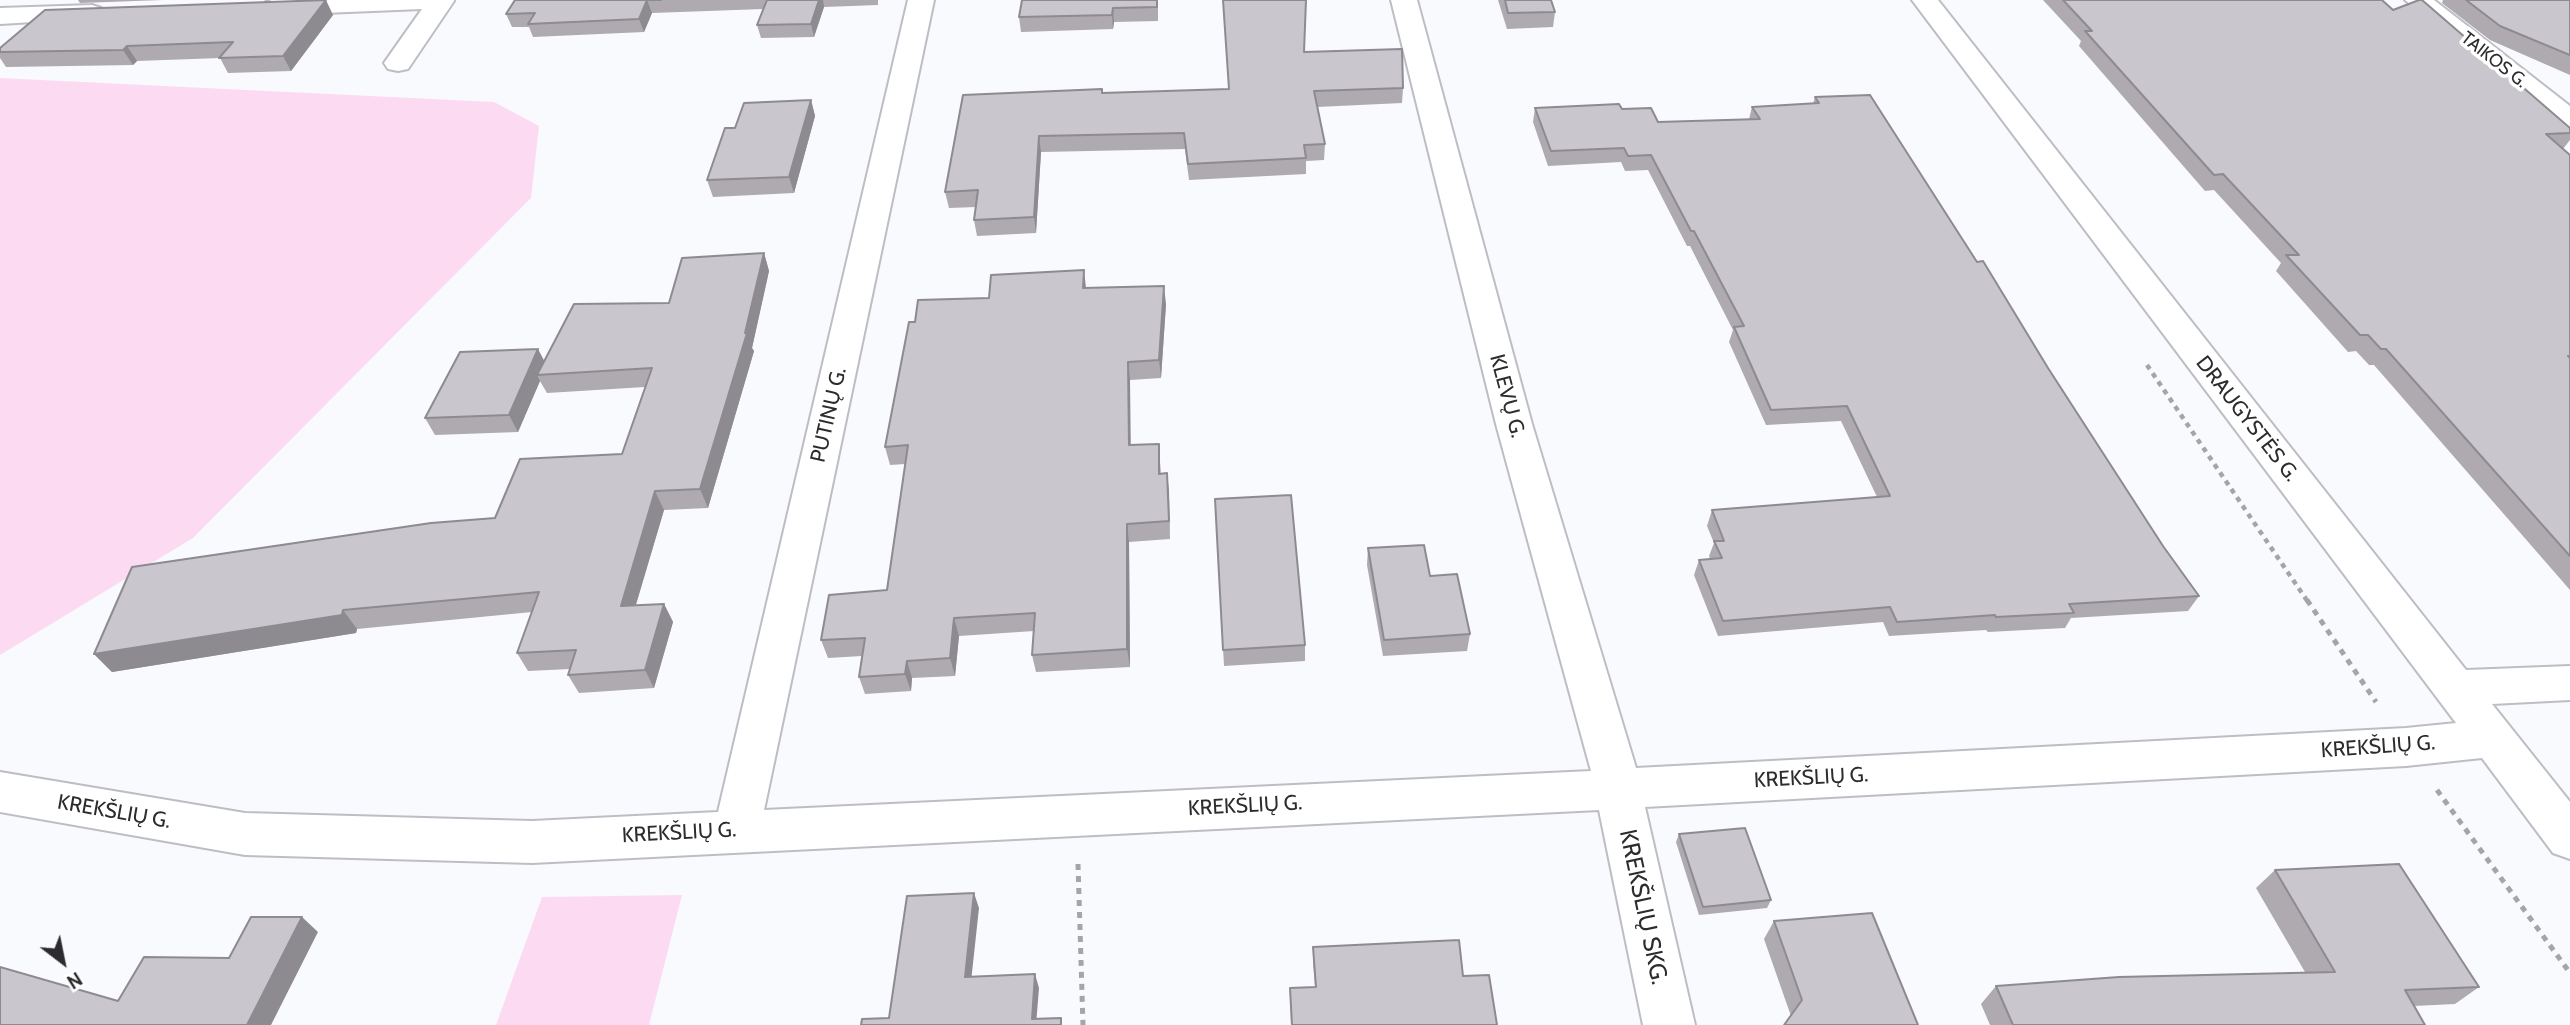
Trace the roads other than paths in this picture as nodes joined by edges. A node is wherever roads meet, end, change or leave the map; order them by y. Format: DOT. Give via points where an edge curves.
graph roads {
  1 [pos="441,0"];
  2 [pos="921,0"];
  3 [pos="1404,0"];
  4 [pos="1925,0"];
  5 [pos="2418,0"];
  6 [pos="257,7"];
  7 [pos="122,12"];
  8 [pos="0,16"];
  9 [pos="398,63"];
  10 [pos="2570,120"];
  11 [pos="2570,683"];
  12 [pos="2454,688"];
  13 [pos="2493,738"];
  14 [pos="1617,789"];
  15 [pos="0,792"];
  16 [pos="737,830"];
  17 [pos="2570,838"];
  18 [pos="1669,1025"];
  1 -- 6 [label="street"];
  1 -- 9 [label="street"];
  2 -- 16 [label="street, PUTINŲ G."];
  3 -- 14 [label="street, KLEVŲ G." via="1514,424"];
  4 -- 12 [label="street, DRAUGYSTĖS G."];
  5 -- 10 [label="street, TAIKOS G."];
  7 -- 8 [label="street"];
  11 -- 12 [label="street"];
  12 -- 13 [label="street, DRAUGYSTĖS G."];
  13 -- 14 [label="street, KREKŠLIŲ G." via="2406,747"];
  13 -- 17 [label="street, DRAUGYSTĖS G."];
  14 -- 16 [label="street, KREKŠLIŲ G."];
  14 -- 18 [label="street, KREKŠLIŲ SKG."];
  15 -- 16 [label="street, KREKŠLIŲ G." via="245,834 532,842"];
}
